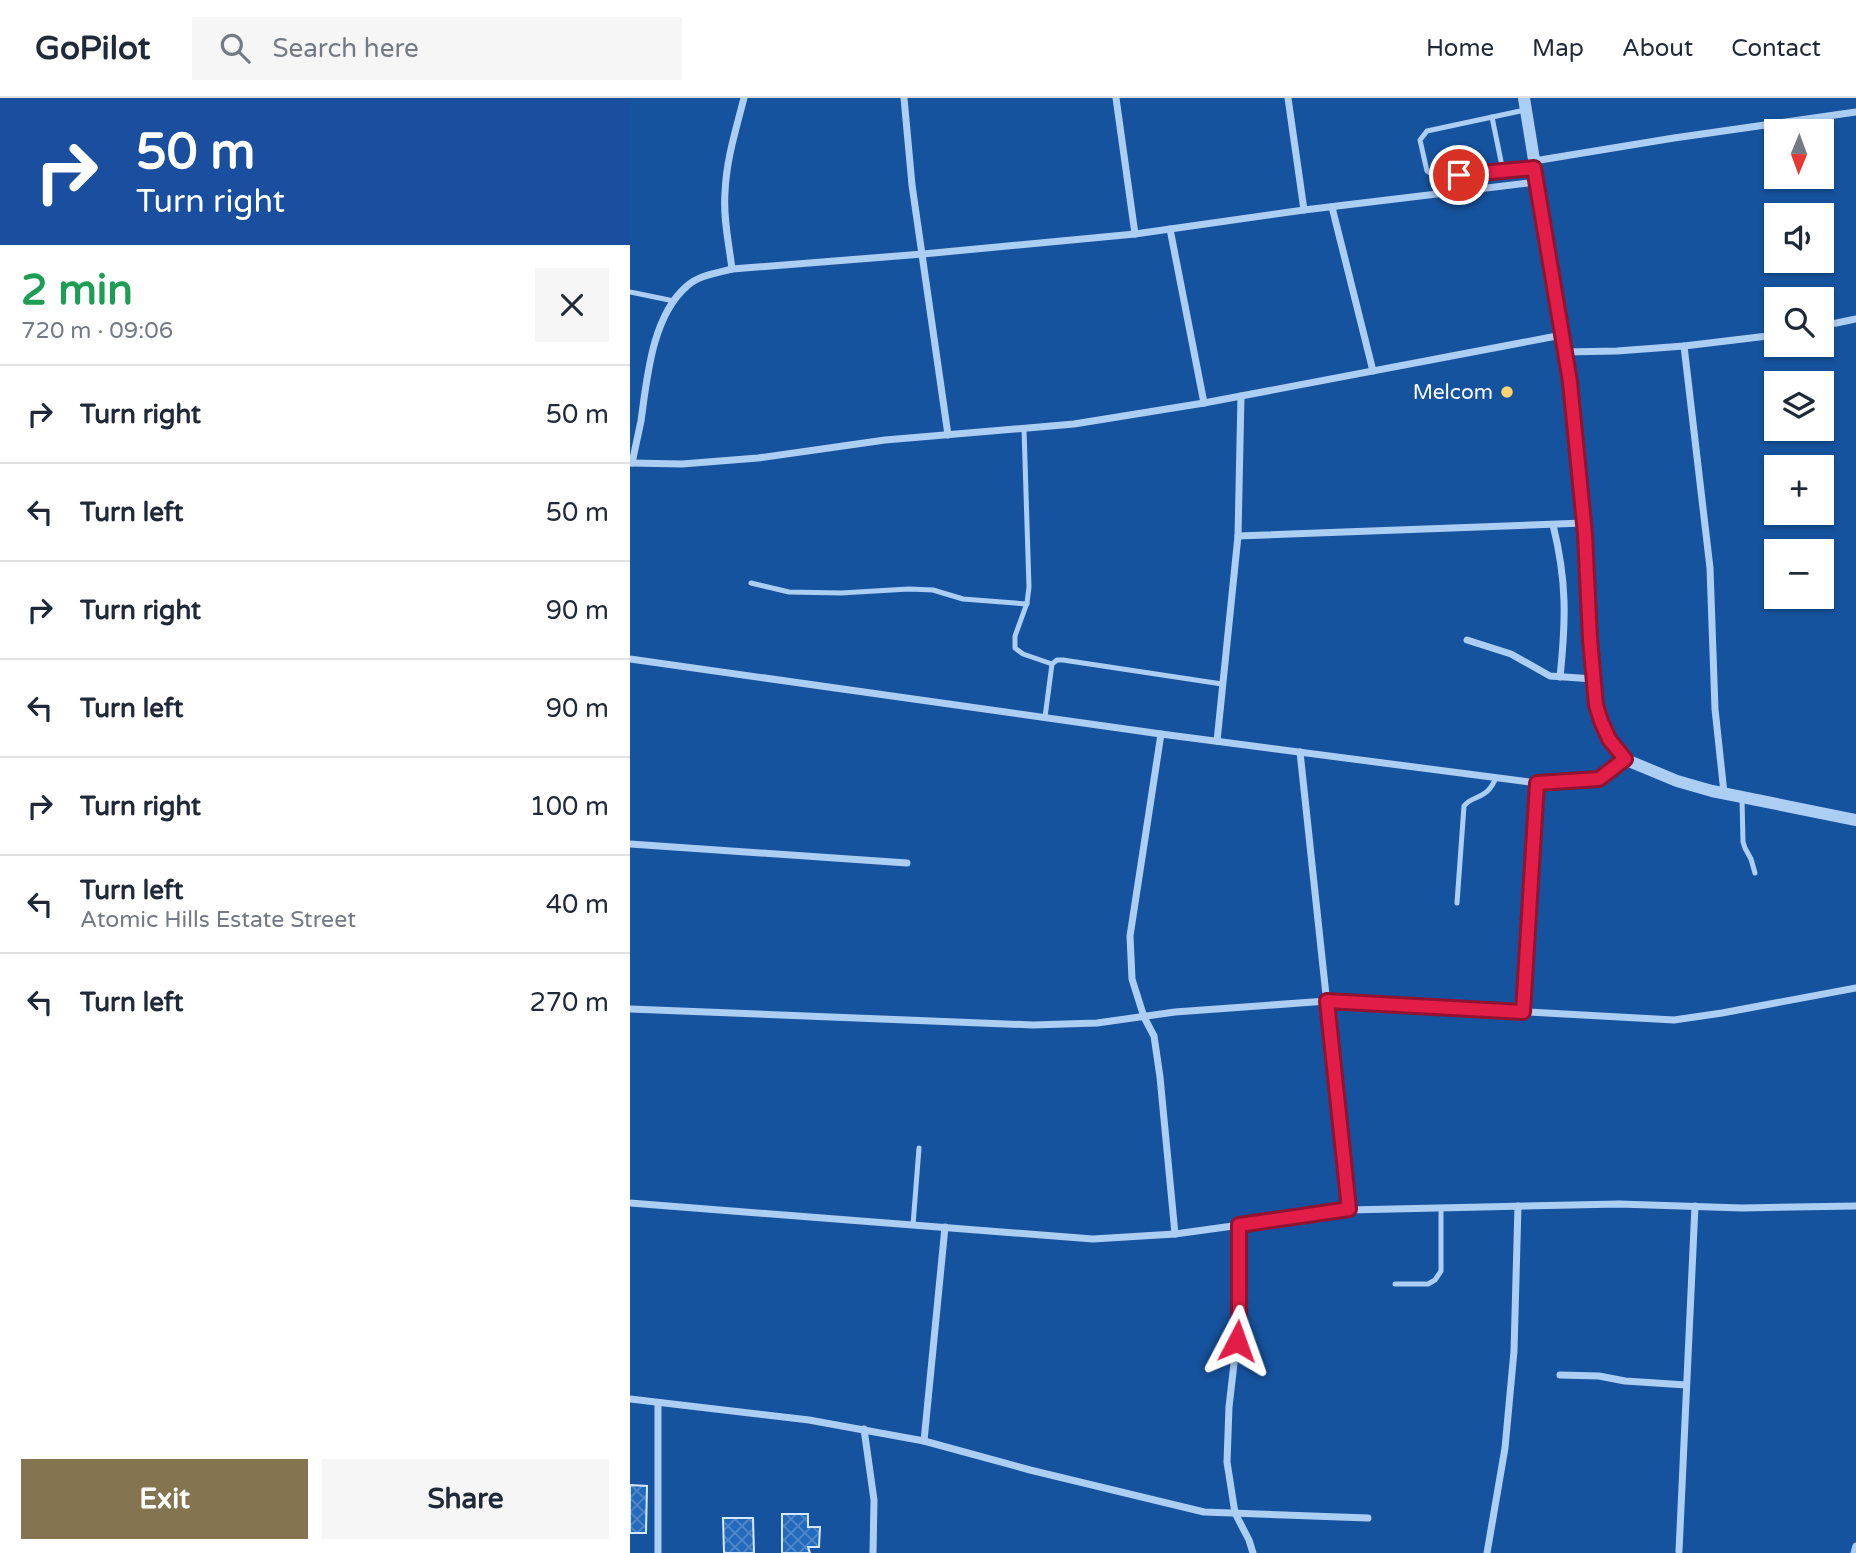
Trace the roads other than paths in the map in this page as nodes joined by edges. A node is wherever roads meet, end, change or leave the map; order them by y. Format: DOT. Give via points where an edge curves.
graph roads {
  1 [pos="744,98"];
  2 [pos="904,98"];
  3 [pos="1115,98"];
  4 [pos="1288,98"];
  5 [pos="1524,104"];
  6 [pos="1856,111"];
  7 [pos="1492,117"];
  8 [pos="1534,165"];
  9 [pos="1503,171"];
  10 [pos="1536,182"];
  11 [pos="1332,207"];
  12 [pos="1304,210"];
  13 [pos="1170,229"];
  14 [pos="1135,234"];
  15 [pos="923,254"];
  16 [pos="732,269"];
  17 [pos="630,292"];
  18 [pos="674,302"];
  19 [pos="1856,319"];
  20 [pos="1834,324"];
  21 [pos="1562,335"];
  22 [pos="1764,336"];
  23 [pos="1684,346"];
  24 [pos="1564,352"];
  25 [pos="1373,371"];
  26 [pos="1241,396"];
  27 [pos="1204,403"];
  28 [pos="1024,429"];
  29 [pos="948,435"];
  30 [pos="631,463"];
  31 [pos="1584,523"];
  32 [pos="1553,525"];
  33 [pos="1238,536"];
  34 [pos="751,583"];
  35 [pos="1027,604"];
  36 [pos="1467,640"];
  37 [pos="630,659"];
  38 [pos="1052,664"];
  39 [pos="1560,677"];
  40 [pos="1594,679"];
  41 [pos="1222,684"];
  42 [pos="1045,718"];
  43 [pos="1161,734"];
  44 [pos="1217,741"];
  45 [pos="1300,752"];
  46 [pos="1625,759"];
  47 [pos="1496,778"];
  48 [pos="1537,783"];
  49 [pos="1724,793"];
  50 [pos="1742,796"];
  51 [pos="1856,820"];
  52 [pos="630,844"];
  53 [pos="907,863"];
  54 [pos="1755,873"];
  55 [pos="1457,903"];
  56 [pos="1856,988"];
  57 [pos="1327,1001"];
  58 [pos="630,1009"];
  59 [pos="1523,1012"];
  60 [pos="1144,1017"];
  61 [pos="919,1148"];
  62 [pos="630,1203"];
  63 [pos="1518,1206"];
  64 [pos="1695,1206"];
  65 [pos="1856,1206"];
  66 [pos="1441,1208"];
  67 [pos="1349,1209"];
  68 [pos="913,1225"];
  69 [pos="1239,1225"];
  70 [pos="944,1227"];
  71 [pos="1175,1234"];
  72 [pos="1395,1284"];
  73 [pos="1560,1374"];
  74 [pos="1686,1385"];
  75 [pos="630,1399"];
  76 [pos="658,1404"];
  77 [pos="864,1429"];
  78 [pos="924,1441"];
  79 [pos="1235,1513"];
  80 [pos="1368,1518"];
  81 [pos="1856,1546"];
  82 [pos="1679,1551"];
  83 [pos="658,1553"];
  84 [pos="873,1553"];
  85 [pos="1253,1553"];
  86 [pos="1487,1553"];
  87 [pos="1854,1553"];
  1 -- 16 [label="street" via="724,193"];
  2 -- 15 [label="street"];
  3 -- 14 [label="street"];
  4 -- 12 [label="street"];
  5 -- 7 [label="lane"];
  5 -- 8 [label="street"];
  6 -- 8 [label="street"];
  7 -- 9 [label="lane"];
  7 -- 9 [label="lane" via="1427,131 1420,140 1427,171 1436,177"];
  8 -- 9 [label="lane"];
  8 -- 10 [label="street"];
  10 -- 11 [label="street"];
  10 -- 21 [label="street"];
  11 -- 12 [label="street"];
  11 -- 25 [label="street"];
  12 -- 13 [label="street"];
  13 -- 14 [label="street"];
  13 -- 27 [label="street"];
  14 -- 15 [label="street"];
  15 -- 16 [label="street"];
  15 -- 29 [label="street"];
  16 -- 18 [label="street" via="688,285"];
  17 -- 18 [label="lane"];
  18 -- 30 [label="street" via="648,363"];
  19 -- 20 [label="street"];
  21 -- 24 [label="street"];
  21 -- 25 [label="street"];
  22 -- 23 [label="street"];
  23 -- 24 [label="street"];
  23 -- 49 [label="street" via="1710,568"];
  24 -- 31 [label="street"];
  25 -- 26 [label="street"];
  26 -- 27 [label="street"];
  26 -- 33 [label="street"];
  27 -- 28 [label="street"];
  28 -- 29 [label="street"];
  28 -- 35 [label="lane"];
  29 -- 30 [label="street" via="758,458"];
  31 -- 32 [label="street"];
  31 -- 40 [label="street"];
  32 -- 33 [label="street"];
  32 -- 39 [label="street" via="1565,598"];
  33 -- 41 [label="street"];
  34 -- 35 [label="lane" via="789,592 933,590 963,599"];
  35 -- 38 [label="lane" via="1015,648"];
  36 -- 39 [label="street"];
  37 -- 42 [label="street"];
  38 -- 41 [label="lane" via="1063,660"];
  38 -- 42 [label="lane"];
  39 -- 40 [label="street"];
  40 -- 46 [label="street" via="1601,721"];
  41 -- 44 [label="street"];
  42 -- 43 [label="street"];
  43 -- 44 [label="street"];
  43 -- 60 [label="street" via="1130,936 1132,979"];
  44 -- 45 [label="street"];
  45 -- 47 [label="street"];
  45 -- 57 [label="street"];
  46 -- 48 [label="street" via="1599,779"];
  46 -- 49 [label="street" via="1677,781"];
  47 -- 48 [label="street"];
  47 -- 55 [label="lane" via="1489,790 1464,806"];
  48 -- 59 [label="street"];
  49 -- 50 [label="street"];
  50 -- 51 [label="street"];
  50 -- 54 [label="lane" via="1743,842"];
  52 -- 53 [label="street"];
  56 -- 59 [label="street" via="1674,1020"];
  57 -- 59 [label="street"];
  57 -- 60 [label="street"];
  57 -- 67 [label="street"];
  58 -- 60 [label="street" via="1033,1025"];
  60 -- 71 [label="street" via="1154,1036 1160,1077"];
  61 -- 68 [label="lane"];
  62 -- 68 [label="street"];
  63 -- 64 [label="street"];
  63 -- 66 [label="street"];
  63 -- 86 [label="street" via="1513,1365"];
  64 -- 65 [label="street"];
  64 -- 74 [label="street"];
  66 -- 67 [label="street"];
  66 -- 72 [label="lane" via="1441,1271 1428,1284"];
  67 -- 69 [label="street"];
  68 -- 70 [label="street"];
  69 -- 71 [label="street"];
  69 -- 79 [label="street" via="1239,1320 1227,1462"];
  70 -- 71 [label="street" via="1093,1239"];
  70 -- 78 [label="street"];
  73 -- 74 [label="street"];
  74 -- 82 [label="street"];
  75 -- 76 [label="street"];
  76 -- 77 [label="street"];
  76 -- 83 [label="street"];
  77 -- 78 [label="street"];
  77 -- 84 [label="street" via="874,1500"];
  78 -- 79 [label="street" via="1204,1512"];
  79 -- 80 [label="street"];
  79 -- 85 [label="street"];
  81 -- 87 [label="street"];
}
